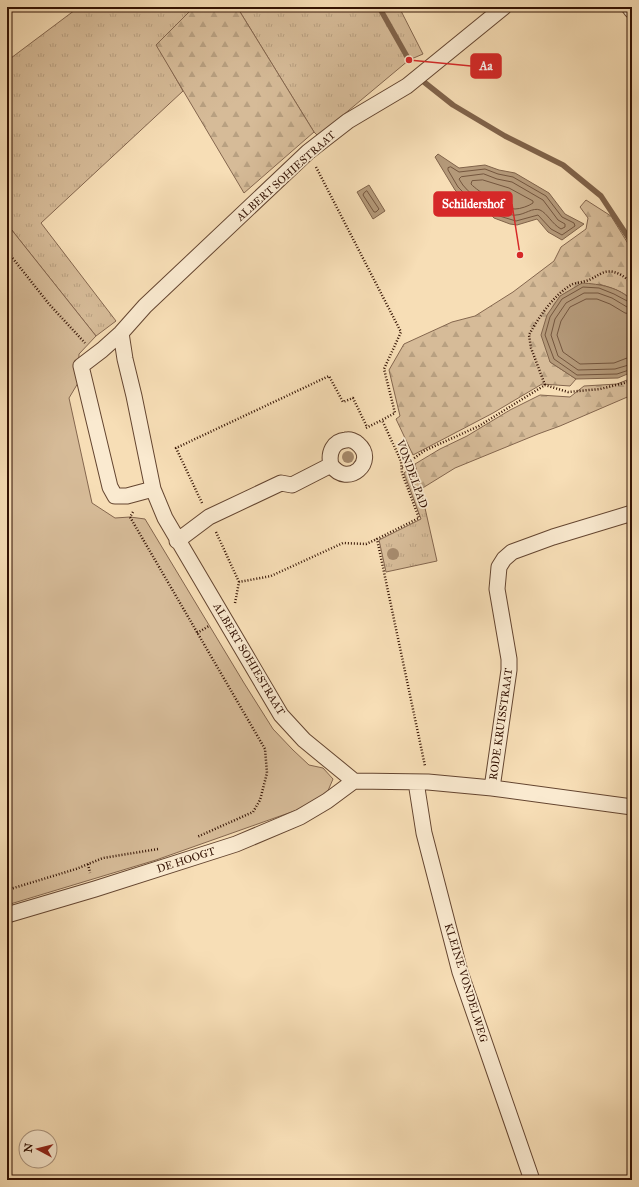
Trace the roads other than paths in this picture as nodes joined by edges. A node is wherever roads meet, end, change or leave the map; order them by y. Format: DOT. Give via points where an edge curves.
graph roads {
  1 [pos="504,7"];
  2 [pos="629,7"];
  3 [pos="632,11"];
  4 [pos="121,333"];
  5 [pos="331,465"];
  6 [pos="153,489"];
  7 [pos="632,512"];
  8 [pos="177,541"];
  9 [pos="354,781"];
  10 [pos="422,782"];
  11 [pos="492,788"];
  12 [pos="632,807"];
  13 [pos="7,915"];
  14 [pos="532,1180"];
  1 -- 4 [label="street, ALBERT SOHIESTRAAT" via="407,86 348,121 308,152 145,306"];
  2 -- 3 [label="street"];
  4 -- 6 [label="street, ALBERT SOHIESTRAAT"];
  4 -- 6 [label="street, ALBERT SOHIESTRAAT" via="81,366 110,487 115,496 127,496"];
  5 -- 8 [label="street" via="292,485 281,483 209,517"];
  6 -- 8 [label="street, ALBERT SOHIESTRAAT"];
  7 -- 11 [label="street, RODE KRUISSTRAAT" via="512,552 499,567 496,589 509,659"];
  8 -- 9 [label="street, ALBERT SOHIESTRAAT" via="281,714 304,740"];
  9 -- 10 [label="street"];
  9 -- 13 [label="street, DE HOOGT" via="300,818 236,844"];
  10 -- 11 [label="street"];
  10 -- 14 [label="street, KLEINE VONDELWEG" via="424,834 460,972"];
  11 -- 12 [label="street"];
}
